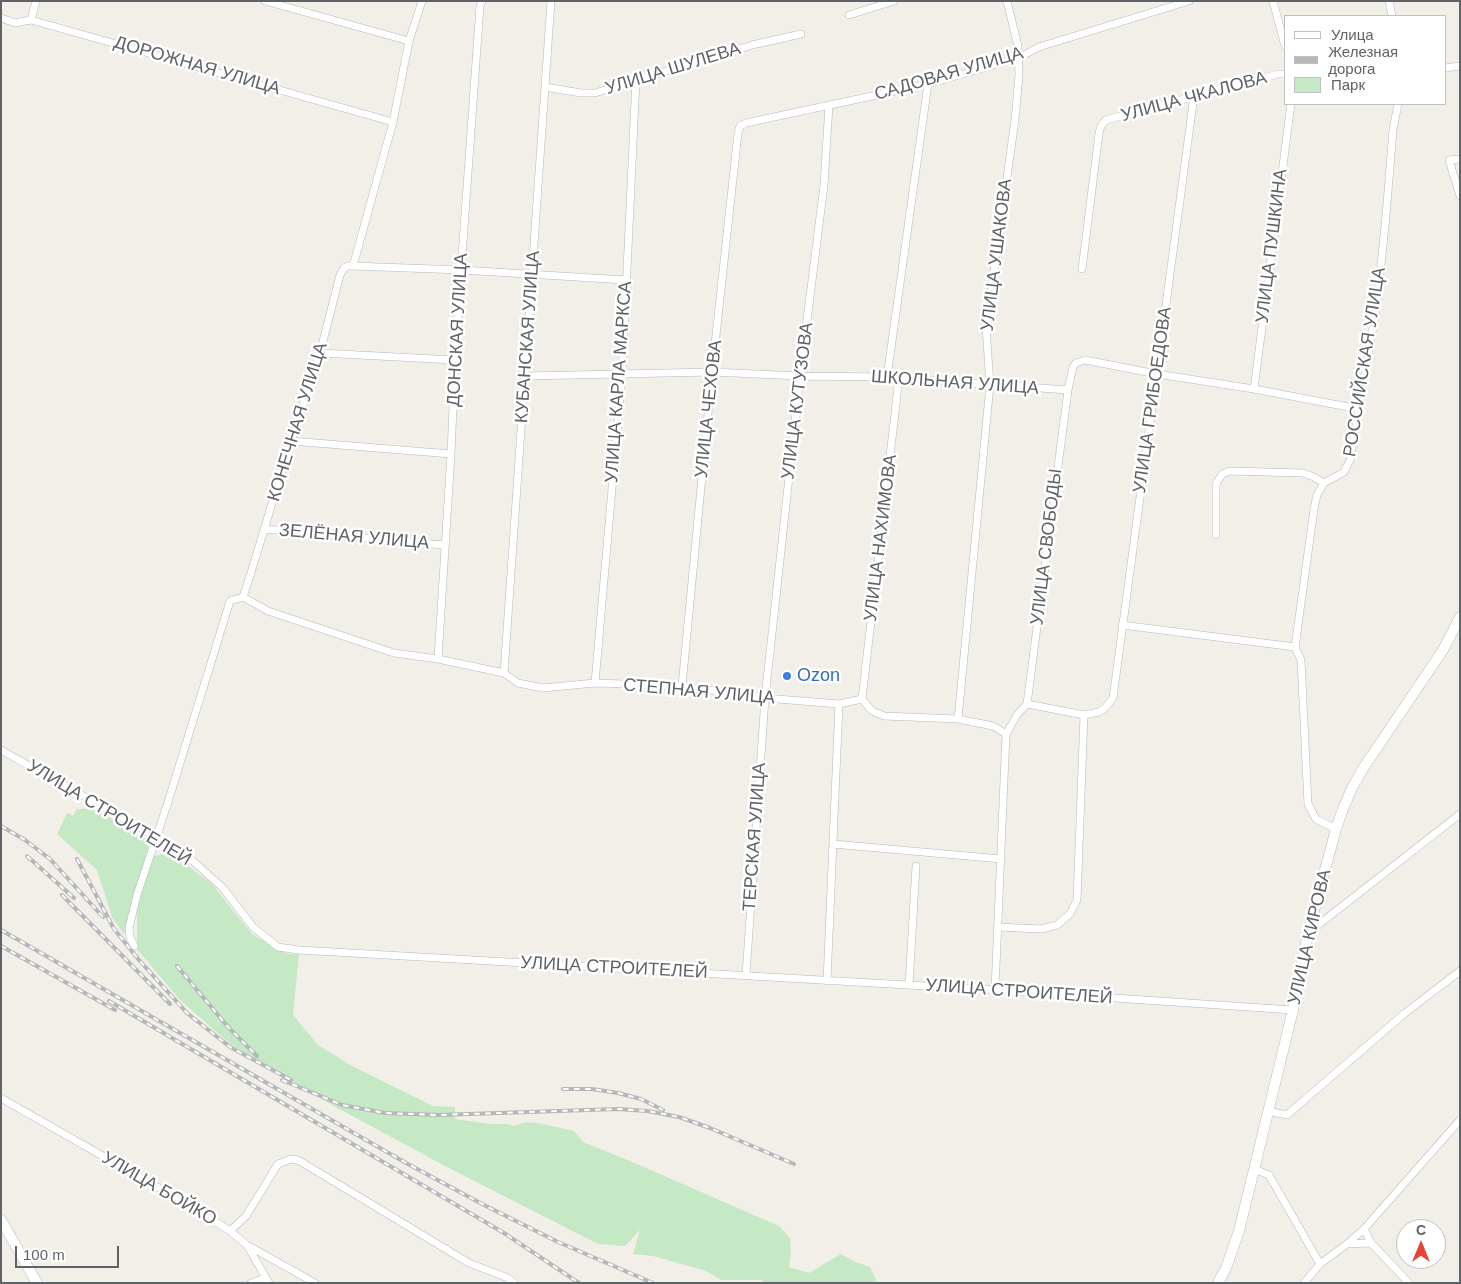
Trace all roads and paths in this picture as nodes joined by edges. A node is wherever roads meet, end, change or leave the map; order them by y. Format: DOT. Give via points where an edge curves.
graph roads {
  1 [pos="36,1"];
  2 [pos="265,1"];
  3 [pos="422,1"];
  4 [pos="482,1"];
  5 [pos="551,1"];
  6 [pos="894,1"];
  7 [pos="1007,1"];
  8 [pos="1189,1"];
  9 [pos="1273,1"];
  10 [pos="1388,1"];
  11 [pos="848,15"];
  12 [pos="1392,15"];
  13 [pos="1,18"];
  14 [pos="31,20"];
  15 [pos="801,34"];
  16 [pos="409,41"];
  17 [pos="1284,42"];
  18 [pos="1018,58"];
  19 [pos="1460,66"];
  20 [pos="1446,68"];
  21 [pos="1284,74"];
  22 [pos="636,80"];
  23 [pos="928,84"];
  24 [pos="545,87"];
  25 [pos="1194,96"];
  26 [pos="829,105"];
  27 [pos="1291,105"];
  28 [pos="1398,105"];
  29 [pos="393,122"];
  30 [pos="738,133"];
  31 [pos="1460,159"];
  32 [pos="1460,196"];
  33 [pos="353,266"];
  34 [pos="461,270"];
  35 [pos="1082,270"];
  36 [pos="532,274"];
  37 [pos="626,280"];
  38 [pos="320,353"];
  39 [pos="455,360"];
  40 [pos="712,372"];
  41 [pos="622,374"];
  42 [pos="1157,374"];
  43 [pos="526,376"];
  44 [pos="800,376"];
  45 [pos="887,377"];
  46 [pos="899,378"];
  47 [pos="990,385"];
  48 [pos="1254,389"];
  49 [pos="1068,390"];
  50 [pos="1359,409"];
  51 [pos="291,442"];
  52 [pos="451,454"];
  53 [pos="1324,483"];
  54 [pos="264,529"];
  55 [pos="1216,535"];
  56 [pos="444,545"];
  57 [pos="243,597"];
  58 [pos="1460,616"];
  59 [pos="1122,625"];
  60 [pos="1295,647"];
  61 [pos="438,658"];
  62 [pos="504,673"];
  63 [pos="595,683"];
  64 [pos="682,686"];
  65 [pos="765,698"];
  66 [pos="862,699"];
  67 [pos="839,704"];
  68 [pos="1027,704"];
  69 [pos="1084,714"];
  70 [pos="958,719"];
  71 [pos="1006,734"];
  72 [pos="1,750"];
  73 [pos="1460,814"];
  74 [pos="1336,829"];
  75 [pos="156,837"];
  76 [pos="833,844"];
  77 [pos="1001,859"];
  78 [pos="916,866"];
  79 [pos="998,927"];
  80 [pos="1308,933"];
  81 [pos="134,946"];
  82 [pos="1460,971"];
  83 [pos="746,975"];
  84 [pos="827,981"];
  85 [pos="909,985"];
  86 [pos="995,990"];
  87 [pos="1293,1010"];
  88 [pos="1,1098"];
  89 [pos="1268,1112"];
  90 [pos="1460,1120"];
  91 [pos="1254,1169"];
  92 [pos="1,1220"];
  93 [pos="1364,1229"];
  94 [pos="230,1231"];
  95 [pos="1371,1243"];
  96 [pos="1347,1244"];
  97 [pos="247,1245"];
  98 [pos="1320,1264"];
  99 [pos="267,1280"];
  100 [pos="37,1283"];
  101 [pos="251,1283"];
  102 [pos="315,1283"];
  103 [pos="514,1283"];
  104 [pos="1218,1283"];
  105 [pos="1304,1283"];
  106 [pos="1409,1283"];
  1 -- 14 [label="street"];
  2 -- 16 [label="street"];
  3 -- 16 [label="street, КОНЕЧНАЯ УЛИЦА"];
  4 -- 34 [label="street, ДОНСКАЯ УЛИЦА"];
  5 -- 24 [label="street, КУБАНСКАЯ УЛИЦА"];
  6 -- 11 [label="street"];
  7 -- 18 [label="street, УЛИЦА УШАКОВА"];
  8 -- 18 [label="street, САДОВАЯ УЛИЦА" via="1039,47"];
  9 -- 17 [label="street"];
  10 -- 12 [label="street"];
  13 -- 14 [label="street, ДОРОЖНАЯ УЛИЦА" via="15,23"];
  14 -- 29 [label="street, ДОРОЖНАЯ УЛИЦА"];
  15 -- 22 [label="street, УЛИЦА ШУЛЕВА" via="752,45"];
  16 -- 29 [label="street, КОНЕЧНАЯ УЛИЦА"];
  18 -- 23 [label="street, САДОВАЯ УЛИЦА"];
  18 -- 47 [label="street, УЛИЦА УШАКОВА" via="1015,120 986,327"];
  19 -- 20 [label="street"];
  21 -- 25 [label="street, УЛИЦА ЧКАЛОВА"];
  22 -- 24 [label="street, УЛИЦА ШУЛЕВА" via="595,93"];
  22 -- 37 [label="street, УЛИЦА КАРЛА МАРКСА"];
  23 -- 26 [label="street, САДОВАЯ УЛИЦА"];
  23 -- 45 [label="street"];
  24 -- 36 [label="street, КУБАНСКАЯ УЛИЦА"];
  25 -- 35 [label="street, УЛИЦА ЧКАЛОВА" via="1106,120 1101,126"];
  25 -- 42 [label="street, УЛИЦА ГРИБОЕДОВА"];
  26 -- 30 [label="street, САДОВАЯ УЛИЦА" via="746,123 740,126"];
  26 -- 44 [label="street, УЛИЦА КУТУЗОВА" via="824,184"];
  27 -- 48 [label="street, УЛИЦА ПУШКИНА"];
  28 -- 50 [label="street, РОССИЙСКАЯ УЛИЦА" via="1377,304"];
  29 -- 33 [label="street, КОНЕЧНАЯ УЛИЦА"];
  30 -- 40 [label="street, УЛИЦА ЧЕХОВА"];
  31 -- 32 [label="street" via="1449,160"];
  33 -- 34 [label="street"];
  33 -- 38 [label="street, КОНЕЧНАЯ УЛИЦА" via="344,268 340,275"];
  34 -- 36 [label="street"];
  34 -- 39 [label="street, ДОНСКАЯ УЛИЦА"];
  36 -- 37 [label="street"];
  36 -- 43 [label="street, КУБАНСКАЯ УЛИЦА"];
  37 -- 41 [label="street, УЛИЦА КАРЛА МАРКСА"];
  38 -- 39 [label="street"];
  38 -- 51 [label="street, КОНЕЧНАЯ УЛИЦА"];
  39 -- 52 [label="street, ДОНСКАЯ УЛИЦА"];
  40 -- 41 [label="street, ШКОЛЬНАЯ УЛИЦА"];
  40 -- 44 [label="street, ШКОЛЬНАЯ УЛИЦА"];
  40 -- 64 [label="street, УЛИЦА ЧЕХОВА"];
  41 -- 43 [label="street, ШКОЛЬНАЯ УЛИЦА"];
  41 -- 63 [label="street, УЛИЦА КАРЛА МАРКСА"];
  42 -- 48 [label="street"];
  42 -- 49 [label="street" via="1080,360 1072,367"];
  42 -- 59 [label="street, УЛИЦА ГРИБОЕДОВА"];
  43 -- 62 [label="street, КУБАНСКАЯ УЛИЦА"];
  44 -- 45 [label="street, ШКОЛЬНАЯ УЛИЦА"];
  44 -- 65 [label="street, УЛИЦА КУТУЗОВА"];
  45 -- 46 [label="street, ШКОЛЬНАЯ УЛИЦА"];
  46 -- 47 [label="street, ШКОЛЬНАЯ УЛИЦА"];
  46 -- 66 [label="street, УЛИЦА НАХИМОВА"];
  47 -- 49 [label="street, ШКОЛЬНАЯ УЛИЦА"];
  47 -- 70 [label="street, УЛИЦА УШАКОВА"];
  48 -- 50 [label="street"];
  49 -- 68 [label="street, УЛИЦА СВОБОДЫ"];
  50 -- 53 [label="street, РОССИЙСКАЯ УЛИЦА" via="1350,460 1344,472"];
  51 -- 52 [label="street"];
  51 -- 54 [label="street, КОНЕЧНАЯ УЛИЦА"];
  52 -- 56 [label="street, ДОНСКАЯ УЛИЦА"];
  53 -- 55 [label="street" via="1303,473 1230,471 1222,474 1216,484"];
  53 -- 60 [label="street" via="1314,509"];
  54 -- 56 [label="street, ЗЕЛЁНАЯ УЛИЦА"];
  54 -- 57 [label="street, КОНЕЧНАЯ УЛИЦА"];
  56 -- 61 [label="street, ДОНСКАЯ УЛИЦА"];
  57 -- 61 [label="street, СТЕПНАЯ УЛИЦА" via="268,611 394,652"];
  57 -- 75 [label="street" via="230,601"];
  58 -- 74 [label="main road, УЛИЦА КИРОВА" via="1443,650 1364,767"];
  59 -- 60 [label="street"];
  59 -- 69 [label="street, УЛИЦА ГРИБОЕДОВА" via="1113,698 1099,712"];
  60 -- 74 [label="street" via="1301,660 1308,804 1316,819"];
  61 -- 62 [label="street, СТЕПНАЯ УЛИЦА"];
  62 -- 63 [label="street, СТЕПНАЯ УЛИЦА" via="518,683 544,688"];
  63 -- 64 [label="street, СТЕПНАЯ УЛИЦА"];
  64 -- 65 [label="street, СТЕПНАЯ УЛИЦА"];
  65 -- 67 [label="street, СТЕПНАЯ УЛИЦА"];
  65 -- 83 [label="street, ТЕРСКАЯ УЛИЦА"];
  66 -- 67 [label="street, СТЕПНАЯ УЛИЦА"];
  66 -- 70 [label="street" via="872,711 884,716"];
  67 -- 76 [label="street"];
  68 -- 69 [label="street"];
  68 -- 71 [label="street"];
  69 -- 79 [label="street" via="1077,900 1070,914 1049,927"];
  70 -- 71 [label="street" via="994,726"];
  71 -- 77 [label="street"];
  72 -- 75 [label="street, УЛИЦА СТРОИТЕЛЕЙ"];
  73 -- 80 [label="street"];
  74 -- 80 [label="main road, УЛИЦА КИРОВА"];
  75 -- 81 [label="street" via="130,918 130,937"];
  75 -- 83 [label="street, УЛИЦА СТРОИТЕЛЕЙ" via="193,861 222,888 253,927 278,947"];
  76 -- 77 [label="street"];
  76 -- 84 [label="street"];
  77 -- 79 [label="street"];
  78 -- 85 [label="street"];
  79 -- 86 [label="street"];
  80 -- 87 [label="main road, УЛИЦА КИРОВА"];
  82 -- 89 [label="street" via="1405,1013 1287,1115"];
  83 -- 84 [label="street, УЛИЦА СТРОИТЕЛЕЙ"];
  84 -- 85 [label="street, УЛИЦА СТРОИТЕЛЕЙ"];
  85 -- 86 [label="street, УЛИЦА СТРОИТЕЛЕЙ"];
  86 -- 87 [label="street, УЛИЦА СТРОИТЕЛЕЙ"];
  87 -- 89 [label="main road, УЛИЦА КИРОВА"];
  88 -- 94 [label="street, УЛИЦА БОЙКО"];
  89 -- 91 [label="main road, УЛИЦА КИРОВА"];
  90 -- 93 [label="street"];
  91 -- 98 [label="street" via="1269,1175"];
  91 -- 104 [label="main road, УЛИЦА КИРОВА" via="1239,1231"];
  92 -- 100 [label="main road"];
  93 -- 95 [label="street"];
  93 -- 96 [label="street"];
  94 -- 97 [label="street, УЛИЦА БОЙКО"];
  94 -- 103 [label="street" via="246,1216 278,1164 298,1160 469,1263"];
  95 -- 96 [label="street"];
  95 -- 106 [label="street"];
  96 -- 98 [label="street"];
  97 -- 99 [label="street"];
  97 -- 102 [label="street, УЛИЦА БОЙКО"];
  98 -- 105 [label="street"];
  99 -- 101 [label="street"];
}
